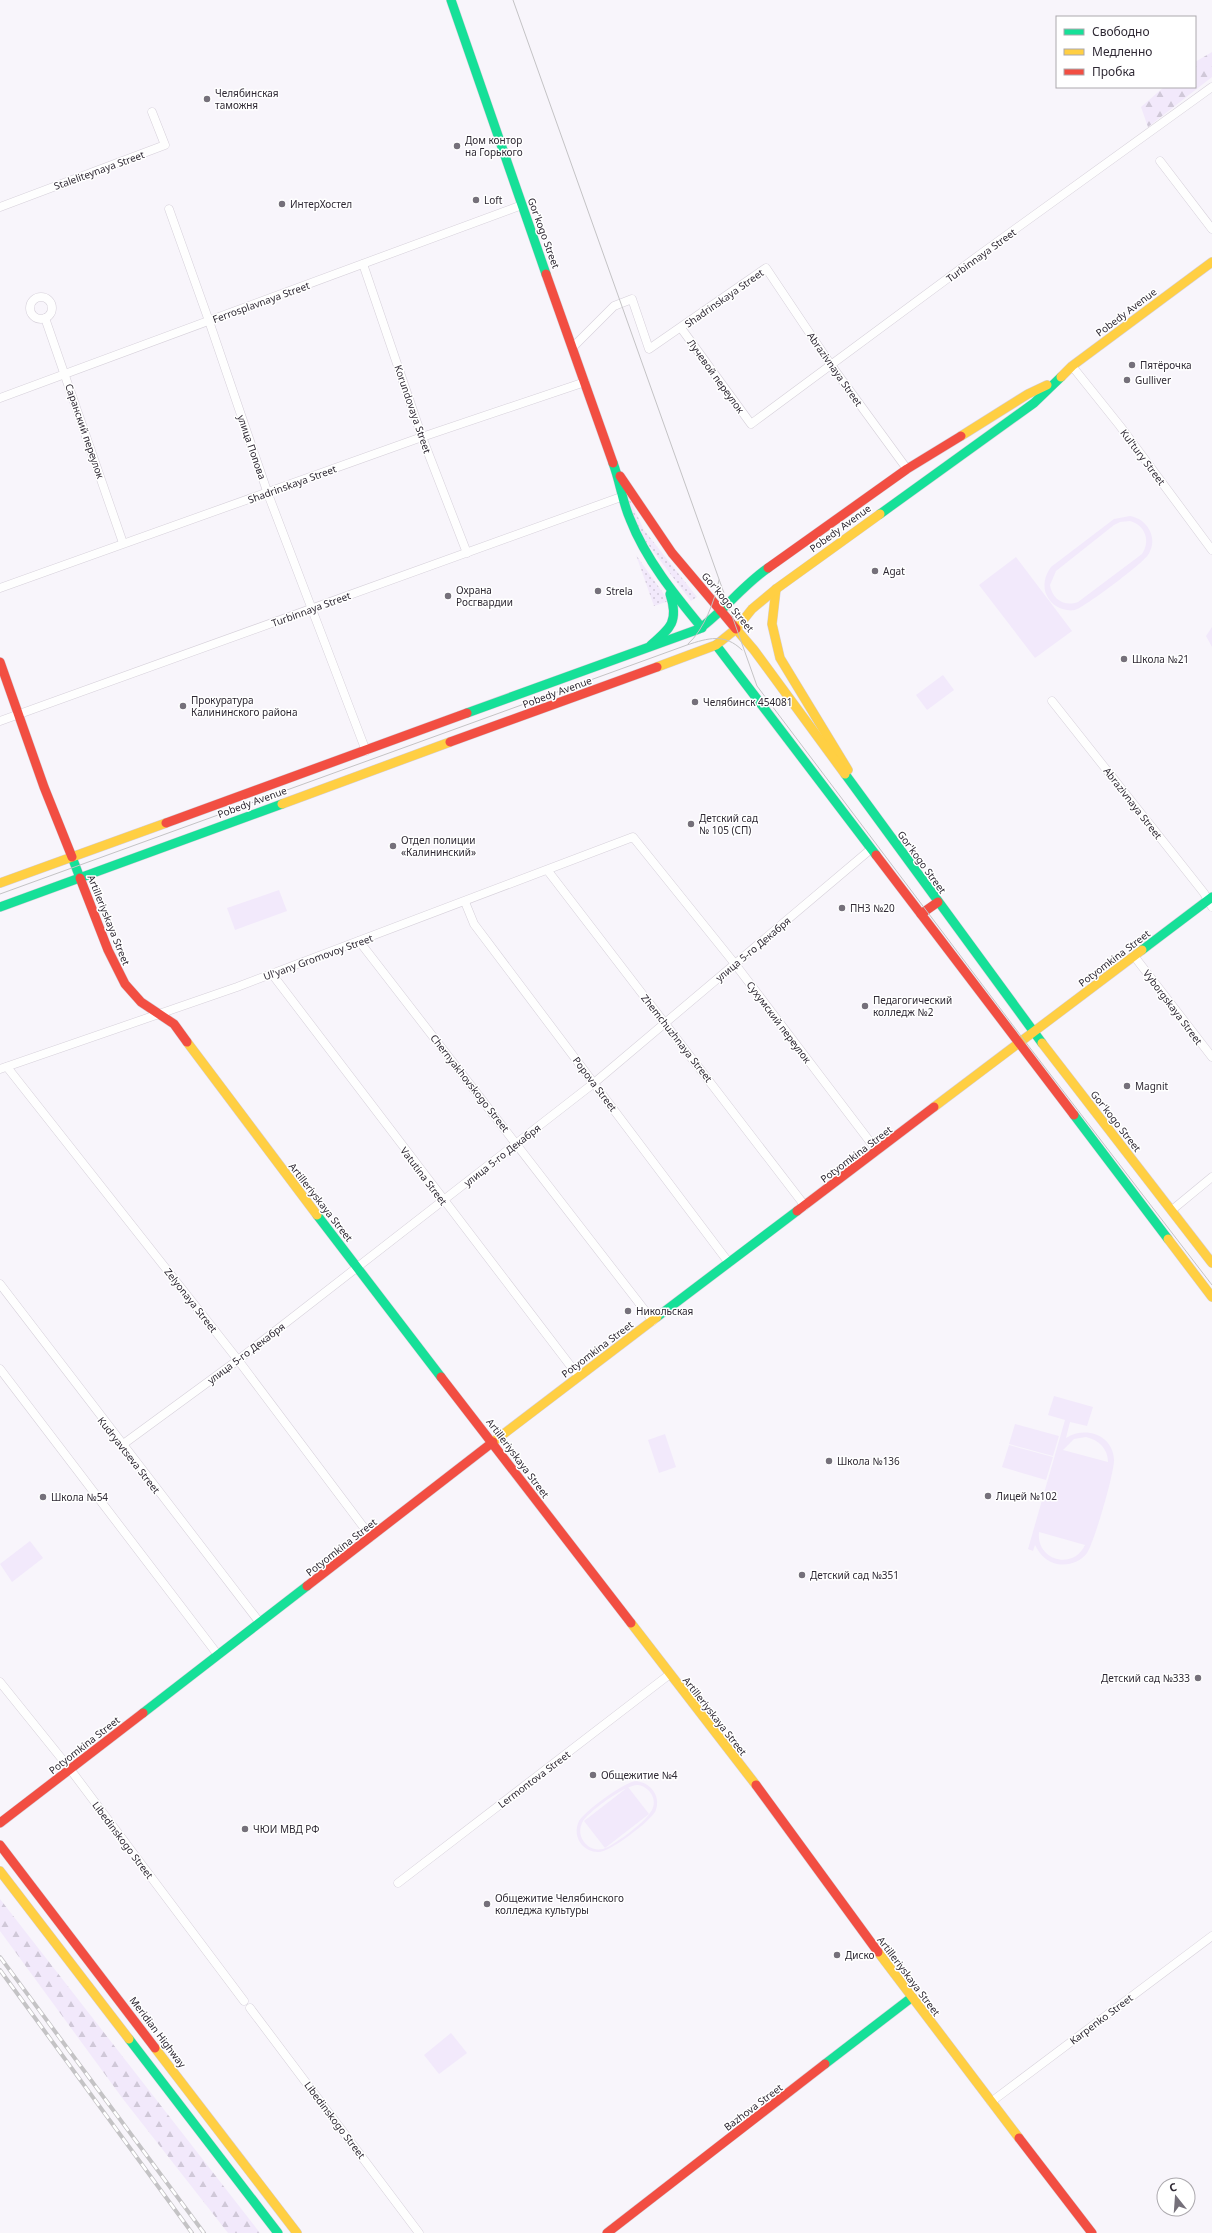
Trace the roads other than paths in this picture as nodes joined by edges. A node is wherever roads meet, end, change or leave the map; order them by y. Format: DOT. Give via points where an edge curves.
graph roads {
  1 [pos="451,0"];
  2 [pos="1212,87"];
  3 [pos="152,112"];
  4 [pos="1160,161"];
  5 [pos="522,205"];
  6 [pos="0,207"];
  7 [pos="169,209"];
  8 [pos="1212,229"];
  9 [pos="1212,262"];
  10 [pos="363,264"];
  11 [pos="766,268"];
  12 [pos="45,318"];
  13 [pos="210,321"];
  14 [pos="681,328"];
  15 [pos="573,347"];
  16 [pos="831,365"];
  17 [pos="1072,366"];
  18 [pos="66,374"];
  19 [pos="1055,381"];
  20 [pos="585,382"];
  21 [pos="0,398"];
  22 [pos="751,424"];
  23 [pos="422,437"];
  24 [pos="907,469"];
  25 [pos="617,472"];
  26 [pos="268,494"];
  27 [pos="621,497"];
  28 [pos="123,544"];
  29 [pos="1212,550"];
  30 [pos="467,553"];
  31 [pos="664,580"];
  32 [pos="0,588"];
  33 [pos="776,589"];
  34 [pos="312,608"];
  35 [pos="722,611"];
  36 [pos="736,629"];
  37 [pos="709,636"];
  38 [pos="648,648"];
  39 [pos="0,662"];
  40 [pos="1052,701"];
  41 [pos="18,714"];
  42 [pos="0,721"];
  43 [pos="366,751"];
  44 [pos="856,791"];
  45 [pos="633,838"];
  46 [pos="871,849"];
  47 [pos="72,857"];
  48 [pos="548,871"];
  49 [pos="80,878"];
  50 [pos="0,883"];
  51 [pos="465,902"];
  52 [pos="938,902"];
  53 [pos="1210,902"];
  54 [pos="0,907"];
  55 [pos="921,914"];
  56 [pos="359,941"];
  57 [pos="1134,956"];
  58 [pos="735,964"];
  59 [pos="272,974"];
  60 [pos="157,1015"];
  61 [pos="666,1023"];
  62 [pos="1034,1032"];
  63 [pos="1019,1044"];
  64 [pos="1212,1057"];
  65 [pos="4,1068"];
  66 [pos="594,1083"];
  67 [pos="517,1144"];
  68 [pos="877,1151"];
  69 [pos="1212,1177"];
  70 [pos="443,1200"];
  71 [pos="805,1206"];
  72 [pos="1172,1210"];
  73 [pos="729,1263"];
  74 [pos="1212,1263"];
  75 [pos="358,1268"];
  76 [pos="0,1284"];
  77 [pos="1212,1298"];
  78 [pos="653,1321"];
  79 [pos="238,1360"];
  80 [pos="0,1369"];
  81 [pos="579,1377"];
  82 [pos="492,1442"];
  83 [pos="122,1445"];
  84 [pos="371,1537"];
  85 [pos="260,1623"];
  86 [pos="218,1656"];
  87 [pos="670,1674"];
  88 [pos="0,1682"];
  89 [pos="70,1769"];
  90 [pos="0,1823"];
  91 [pos="0,1845"];
  92 [pos="0,1871"];
  93 [pos="398,1883"];
  94 [pos="1212,1936"];
  95 [pos="912,1998"];
  96 [pos="244,2001"];
  97 [pos="250,2008"];
  98 [pos="991,2102"];
  99 [pos="278,2233"];
  100 [pos="297,2233"];
  101 [pos="419,2233"];
  102 [pos="607,2233"];
  103 [pos="1092,2233"];
  1 -- 5 [label="main road, Gor'kogo Street"];
  2 -- 16 [label="street, Turbinnaya Street"];
  3 -- 6 [label="street, Staleliteynaya Street" via="165,145"];
  4 -- 8 [label="street"];
  5 -- 10 [label="street, Ferrosplavnaya Street"];
  5 -- 15 [label="main road, Gor'kogo Street"];
  7 -- 13 [label="street, улица Попова"];
  9 -- 17 [label="main road, Pobedy Avenue"];
  10 -- 13 [label="street, Ferrosplavnaya Street"];
  10 -- 23 [label="street, Korundovaya Street"];
  11 -- 14 [label="street, Shadrinskaya Street"];
  11 -- 16 [label="street, Abrazivnaya Street"];
  12 -- 18 [label="street, Саранский переулок"];
  13 -- 18 [label="street, Ferrosplavnaya Street"];
  13 -- 26 [label="street, улица Попова"];
  14 -- 15 [label="street, Shadrinskaya Street" via="649,349 632,299 614,306"];
  14 -- 22 [label="street, Лучевой переулок"];
  15 -- 20 [label="main road, Gor'kogo Street"];
  16 -- 22 [label="street, Turbinnaya Street"];
  16 -- 24 [label="street, Abrazivnaya Street"];
  17 -- 19 [label="main road, Pobedy Avenue"];
  17 -- 29 [label="street, Kul'tury Street"];
  18 -- 21 [label="street, Ferrosplavnaya Street"];
  18 -- 28 [label="street, Саранский переулок"];
  19 -- 24 [label="main road, Pobedy Avenue" via="1028,394"];
  19 -- 33 [label="main road, Pobedy Avenue" via="1034,403"];
  20 -- 23 [label="street, Shadrinskaya Street"];
  20 -- 25 [label="main road, Gor'kogo Street"];
  23 -- 26 [label="street, Shadrinskaya Street"];
  23 -- 30 [label="street, Korundovaya Street"];
  24 -- 35 [label="main road, Pobedy Avenue" via="763,571"];
  25 -- 27 [label="main road, Gor'kogo Street"];
  25 -- 35 [label="main road, Gor'kogo Street" via="672,553"];
  26 -- 28 [label="street, Shadrinskaya Street"];
  26 -- 34 [label="street, улица Попова"];
  27 -- 30 [label="street, Turbinnaya Street"];
  27 -- 31 [label="main road, Gor'kogo Street" via="638,540 649,561"];
  28 -- 32 [label="street, Shadrinskaya Street"];
  30 -- 34 [label="street, Turbinnaya Street"];
  31 -- 37 [label="main road, Gor'kogo Street"];
  31 -- 38 [label="main road, Gor'kogo Street" via="675,606 675,620 669,630"];
  33 -- 36 [label="main road, Pobedy Avenue" via="752,609"];
  33 -- 44 [label="main road" via="771,606 774,643 780,658 846,765"];
  34 -- 41 [label="street, Turbinnaya Street"];
  34 -- 43 [label="street, улица Попова"];
  35 -- 36 [label="main road, Gor'kogo Street"];
  35 -- 37 [label="main road, Pobedy Avenue"];
  36 -- 37 [label="main road, Pobedy Avenue"];
  36 -- 44 [label="main road, Gor'kogo Street"];
  37 -- 38 [label="main road, Pobedy Avenue"];
  37 -- 46 [label="main road, Gor'kogo Street"];
  37 -- 49 [label="main road, Pobedy Avenue"];
  38 -- 43 [label="main road, Pobedy Avenue"];
  39 -- 41 [label="main road, Artilleriyskaya Street"];
  40 -- 53 [label="street, Abrazivnaya Street"];
  41 -- 42 [label="street, Turbinnaya Street"];
  41 -- 47 [label="main road, Artilleriyskaya Street"];
  43 -- 47 [label="main road, Pobedy Avenue"];
  44 -- 52 [label="main road, Gor'kogo Street"];
  45 -- 48 [label="street, Ul'yany Gromovoy Street"];
  45 -- 58 [label="street, Сухумский переулок"];
  46 -- 55 [label="main road, Gor'kogo Street"];
  46 -- 58 [label="street, улица 5-го Декабря"];
  47 -- 49 [label="main road, Artilleriyskaya Street"];
  47 -- 50 [label="main road, Pobedy Avenue"];
  48 -- 51 [label="street, Ul'yany Gromovoy Street"];
  48 -- 61 [label="street, Zhemchuzhnaya Street"];
  49 -- 54 [label="main road, Pobedy Avenue"];
  49 -- 60 [label="main road, Artilleriyskaya Street" via="118,973 141,1002"];
  51 -- 56 [label="street, Ul'yany Gromovoy Street"];
  51 -- 66 [label="street, Popova Street" via="474,924"];
  52 -- 55 [label="main road"];
  52 -- 62 [label="main road, Gor'kogo Street"];
  53 -- 57 [label="main road, Potyomkina Street"];
  55 -- 63 [label="main road, Gor'kogo Street"];
  56 -- 59 [label="street, Ul'yany Gromovoy Street"];
  56 -- 67 [label="street, Chernyakhovskogo Street"];
  57 -- 62 [label="main road, Potyomkina Street"];
  57 -- 64 [label="street, Vyborgskaya Street"];
  58 -- 61 [label="street, улица 5-го Декабря"];
  58 -- 68 [label="street, Сухумский переулок"];
  59 -- 60 [label="street, Ul'yany Gromovoy Street"];
  59 -- 70 [label="street, Vatutina Street"];
  60 -- 65 [label="street, Ul'yany Gromovoy Street"];
  60 -- 75 [label="main road, Artilleriyskaya Street" via="174,1024"];
  61 -- 66 [label="street, улица 5-го Декабря"];
  61 -- 71 [label="street, Zhemchuzhnaya Street"];
  62 -- 63 [label="main road, Potyomkina Street"];
  62 -- 72 [label="main road, Gor'kogo Street"];
  63 -- 68 [label="main road, Potyomkina Street"];
  63 -- 77 [label="main road, Gor'kogo Street"];
  65 -- 79 [label="street, Zelyonaya Street"];
  66 -- 67 [label="street, улица 5-го Декабря"];
  66 -- 73 [label="street, Popova Street"];
  67 -- 70 [label="street, улица 5-го Декабря"];
  67 -- 78 [label="street, Chernyakhovskogo Street"];
  68 -- 71 [label="main road, Potyomkina Street"];
  69 -- 72 [label="street"];
  70 -- 75 [label="street, улица 5-го Декабря"];
  70 -- 81 [label="street, Vatutina Street"];
  71 -- 73 [label="main road, Potyomkina Street"];
  72 -- 74 [label="main road, Gor'kogo Street"];
  73 -- 78 [label="main road, Potyomkina Street"];
  75 -- 79 [label="street, улица 5-го Декабря"];
  75 -- 82 [label="main road, Artilleriyskaya Street"];
  76 -- 83 [label="street, Kudryavtseva Street"];
  78 -- 81 [label="main road, Potyomkina Street"];
  79 -- 83 [label="street, улица 5-го Декабря"];
  79 -- 84 [label="street, Zelyonaya Street"];
  80 -- 86 [label="street"];
  81 -- 82 [label="main road, Potyomkina Street"];
  82 -- 84 [label="main road, Potyomkina Street"];
  82 -- 87 [label="main road, Artilleriyskaya Street"];
  83 -- 85 [label="street, Kudryavtseva Street"];
  84 -- 85 [label="main road, Potyomkina Street"];
  85 -- 86 [label="main road, Potyomkina Street"];
  86 -- 89 [label="main road, Potyomkina Street"];
  87 -- 93 [label="street, Lermontova Street"];
  87 -- 95 [label="main road, Artilleriyskaya Street" via="774,1809"];
  88 -- 89 [label="street, Libedinskogo Street"];
  89 -- 90 [label="main road, Potyomkina Street"];
  89 -- 96 [label="street, Libedinskogo Street"];
  91 -- 100 [label="main road, Meridian Highway"];
  92 -- 99 [label="main road"];
  94 -- 98 [label="street, Karpenko Street"];
  95 -- 98 [label="main road, Artilleriyskaya Street"];
  95 -- 102 [label="main road, Bazhova Street"];
  97 -- 101 [label="street, Libedinskogo Street"];
  98 -- 103 [label="main road, Artilleriyskaya Street"];
}
